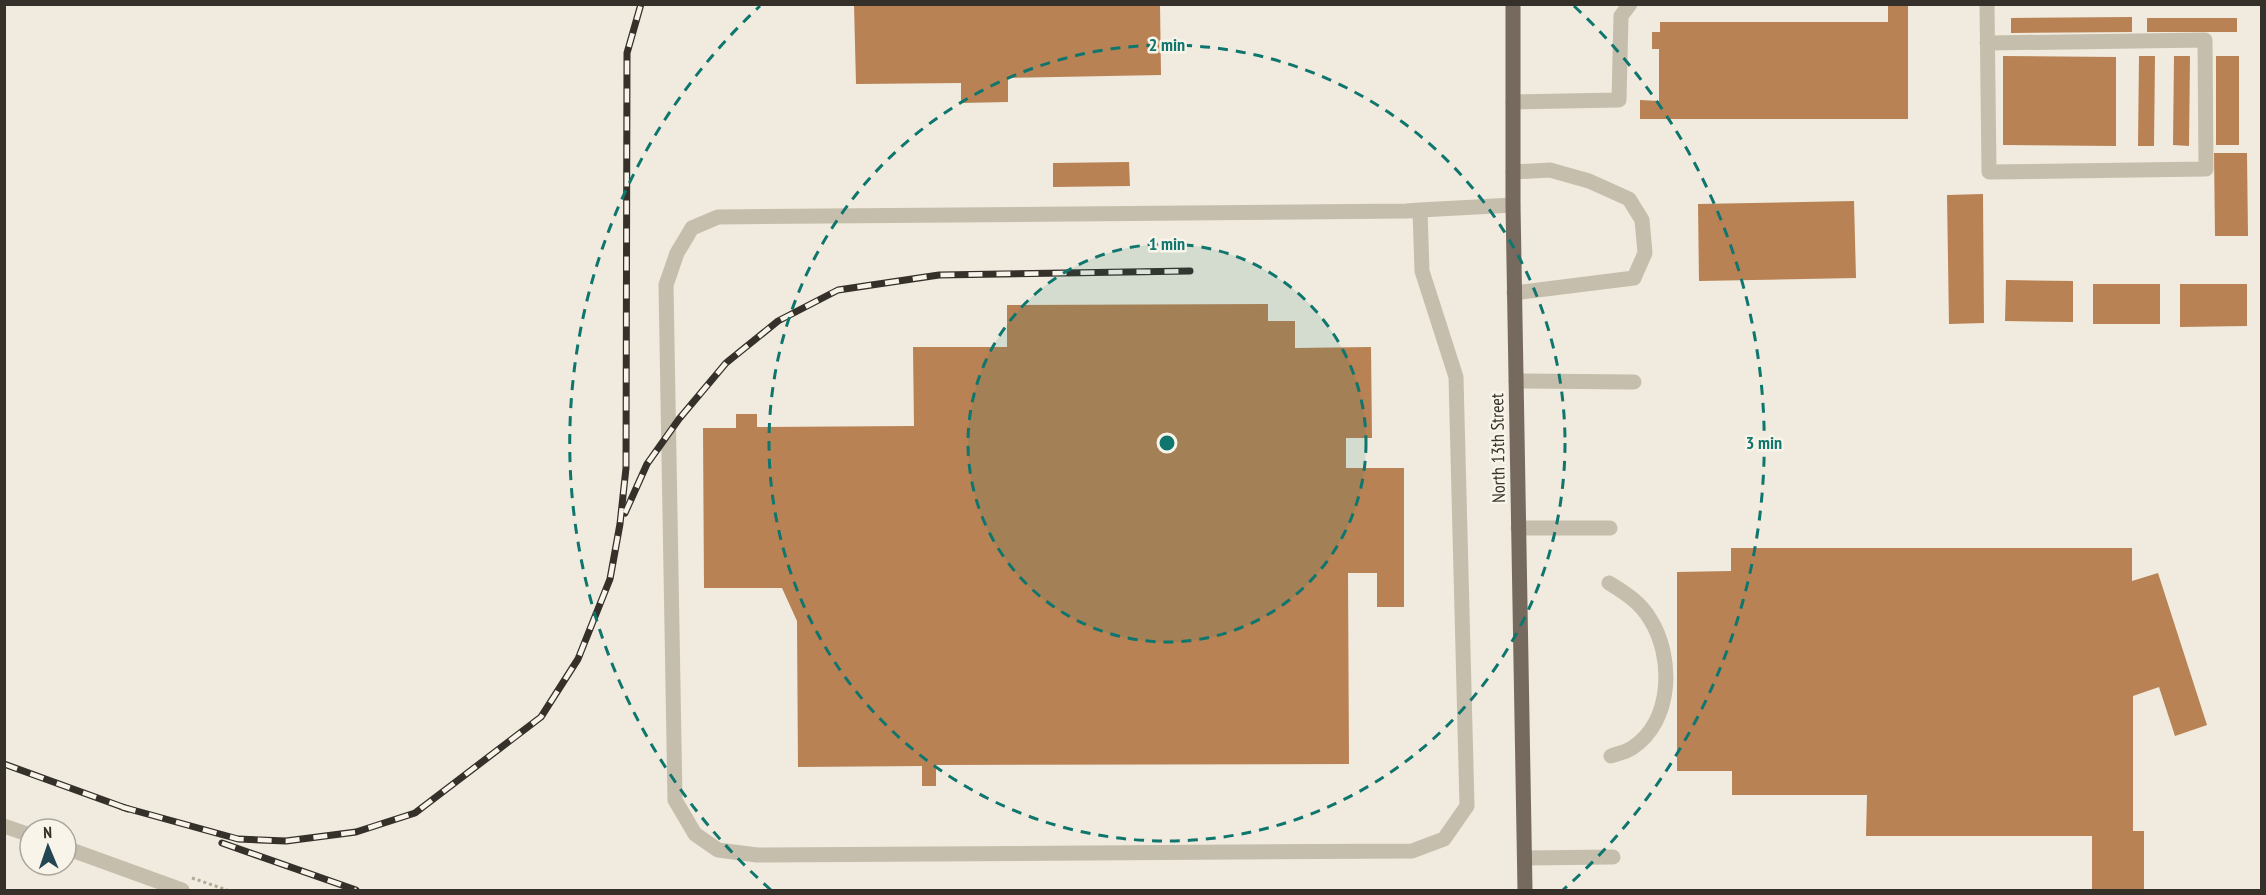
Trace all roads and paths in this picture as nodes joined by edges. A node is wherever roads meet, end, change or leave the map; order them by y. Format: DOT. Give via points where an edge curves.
graph roads {
  1 [pos="1513,4"];
  2 [pos="1630,4"];
  3 [pos="1987,4"];
  4 [pos="1987,43"];
  5 [pos="1513,102"];
  6 [pos="1513,172"];
  7 [pos="1513,205"];
  8 [pos="1420,210"];
  9 [pos="1514,293"];
  10 [pos="1516,381"];
  11 [pos="1634,382"];
  12 [pos="1518,528"];
  13 [pos="1610,528"];
  14 [pos="1609,583"];
  15 [pos="1611,756"];
  16 [pos="78,852"];
  17 [pos="1613,857"];
  18 [pos="1526,858"];
  19 [pos="182,891"];
  20 [pos="1526,891"];
  1 -- 5 [label="main road, North 13th Street"];
  2 -- 5 [label="street" via="1621,16 1619,100"];
  3 -- 4 [label="street"];
  4 -- 4 [label="street" via="1989,172 2206,169 2205,40"];
  5 -- 6 [label="main road, North 13th Street"];
  6 -- 7 [label="main road, North 13th Street"];
  6 -- 9 [label="street" via="1550,170 1589,181 1629,199 1642,220 1645,254 1634,278"];
  7 -- 8 [label="street"];
  7 -- 9 [label="main road, North 13th Street"];
  8 -- 8 [label="street" via="718,217 692,228 677,253 666,285 675,800 695,834 718,850 757,855 1412,851 1444,839 1467,806 1456,377 1422,271"];
  9 -- 10 [label="main road, North 13th Street"];
  10 -- 11 [label="street"];
  10 -- 12 [label="main road, North 13th Street"];
  12 -- 13 [label="street"];
  12 -- 18 [label="main road, North 13th Street"];
  14 -- 15 [label="street" via="1634,599 1650,618 1661,642 1666,674 1664,699 1656,721 1631,749"];
  16 -- 19 [label="street"];
  17 -- 18 [label="street"];
  18 -- 20 [label="main road, North 13th Street"];
}
